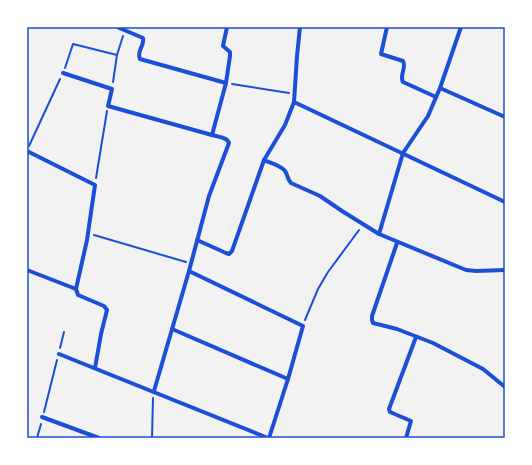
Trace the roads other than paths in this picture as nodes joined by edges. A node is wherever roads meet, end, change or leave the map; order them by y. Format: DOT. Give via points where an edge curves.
graph roads {
  1 [pos="117,27"];
  2 [pos="227,27"];
  3 [pos="300,27"];
  4 [pos="387,27"];
  5 [pos="461,27"];
  6 [pos="63,73"];
  7 [pos="226,83"];
  8 [pos="440,88"];
  9 [pos="436,97"];
  10 [pos="294,102"];
  11 [pos="505,116"];
  12 [pos="212,135"];
  13 [pos="27,151"];
  14 [pos="403,153"];
  15 [pos="264,160"];
  16 [pos="505,202"];
  17 [pos="379,234"];
  18 [pos="197,240"];
  19 [pos="398,243"];
  20 [pos="27,270"];
  21 [pos="505,270"];
  22 [pos="189,271"];
  23 [pos="76,289"];
  24 [pos="172,329"];
  25 [pos="416,337"];
  26 [pos="59,354"];
  27 [pos="94,368"];
  28 [pos="288,379"];
  29 [pos="505,387"];
  30 [pos="154,391"];
  31 [pos="42,417"];
  32 [pos="98,438"];
  33 [pos="269,438"];
  34 [pos="406,438"];
  1 -- 7 [label="street" via="143,38 138,54 140,59"];
  2 -- 7 [label="street" via="222,44 231,54"];
  3 -- 10 [label="street"];
  4 -- 9 [label="street" via="381,54 403,61 403,82"];
  5 -- 8 [label="street"];
  6 -- 12 [label="street" via="112,89 108,106"];
  7 -- 12 [label="street"];
  8 -- 9 [label="street"];
  8 -- 11 [label="street"];
  9 -- 14 [label="street" via="428,116"];
  10 -- 14 [label="street"];
  10 -- 15 [label="street" via="285,125"];
  12 -- 18 [label="street" via="225,138 229,143 209,196"];
  13 -- 23 [label="street" via="95,185"];
  14 -- 16 [label="street"];
  14 -- 17 [label="street"];
  15 -- 17 [label="street" via="283,169 291,183 320,196"];
  15 -- 18 [label="street" via="230,253"];
  17 -- 19 [label="street"];
  18 -- 22 [label="street"];
  19 -- 21 [label="street" via="466,270"];
  19 -- 25 [label="street" via="372,320 378,325"];
  20 -- 23 [label="street"];
  22 -- 24 [label="street"];
  22 -- 28 [label="street" via="303,326"];
  23 -- 27 [label="street" via="78,295 104,306 107,310"];
  24 -- 28 [label="street"];
  24 -- 30 [label="street"];
  25 -- 29 [label="street" via="471,362"];
  25 -- 34 [label="street" via="389,409 390,412 411,421"];
  26 -- 27 [label="street"];
  27 -- 30 [label="street"];
  28 -- 33 [label="street"];
  30 -- 33 [label="street"];
  31 -- 32 [label="street"];
}
